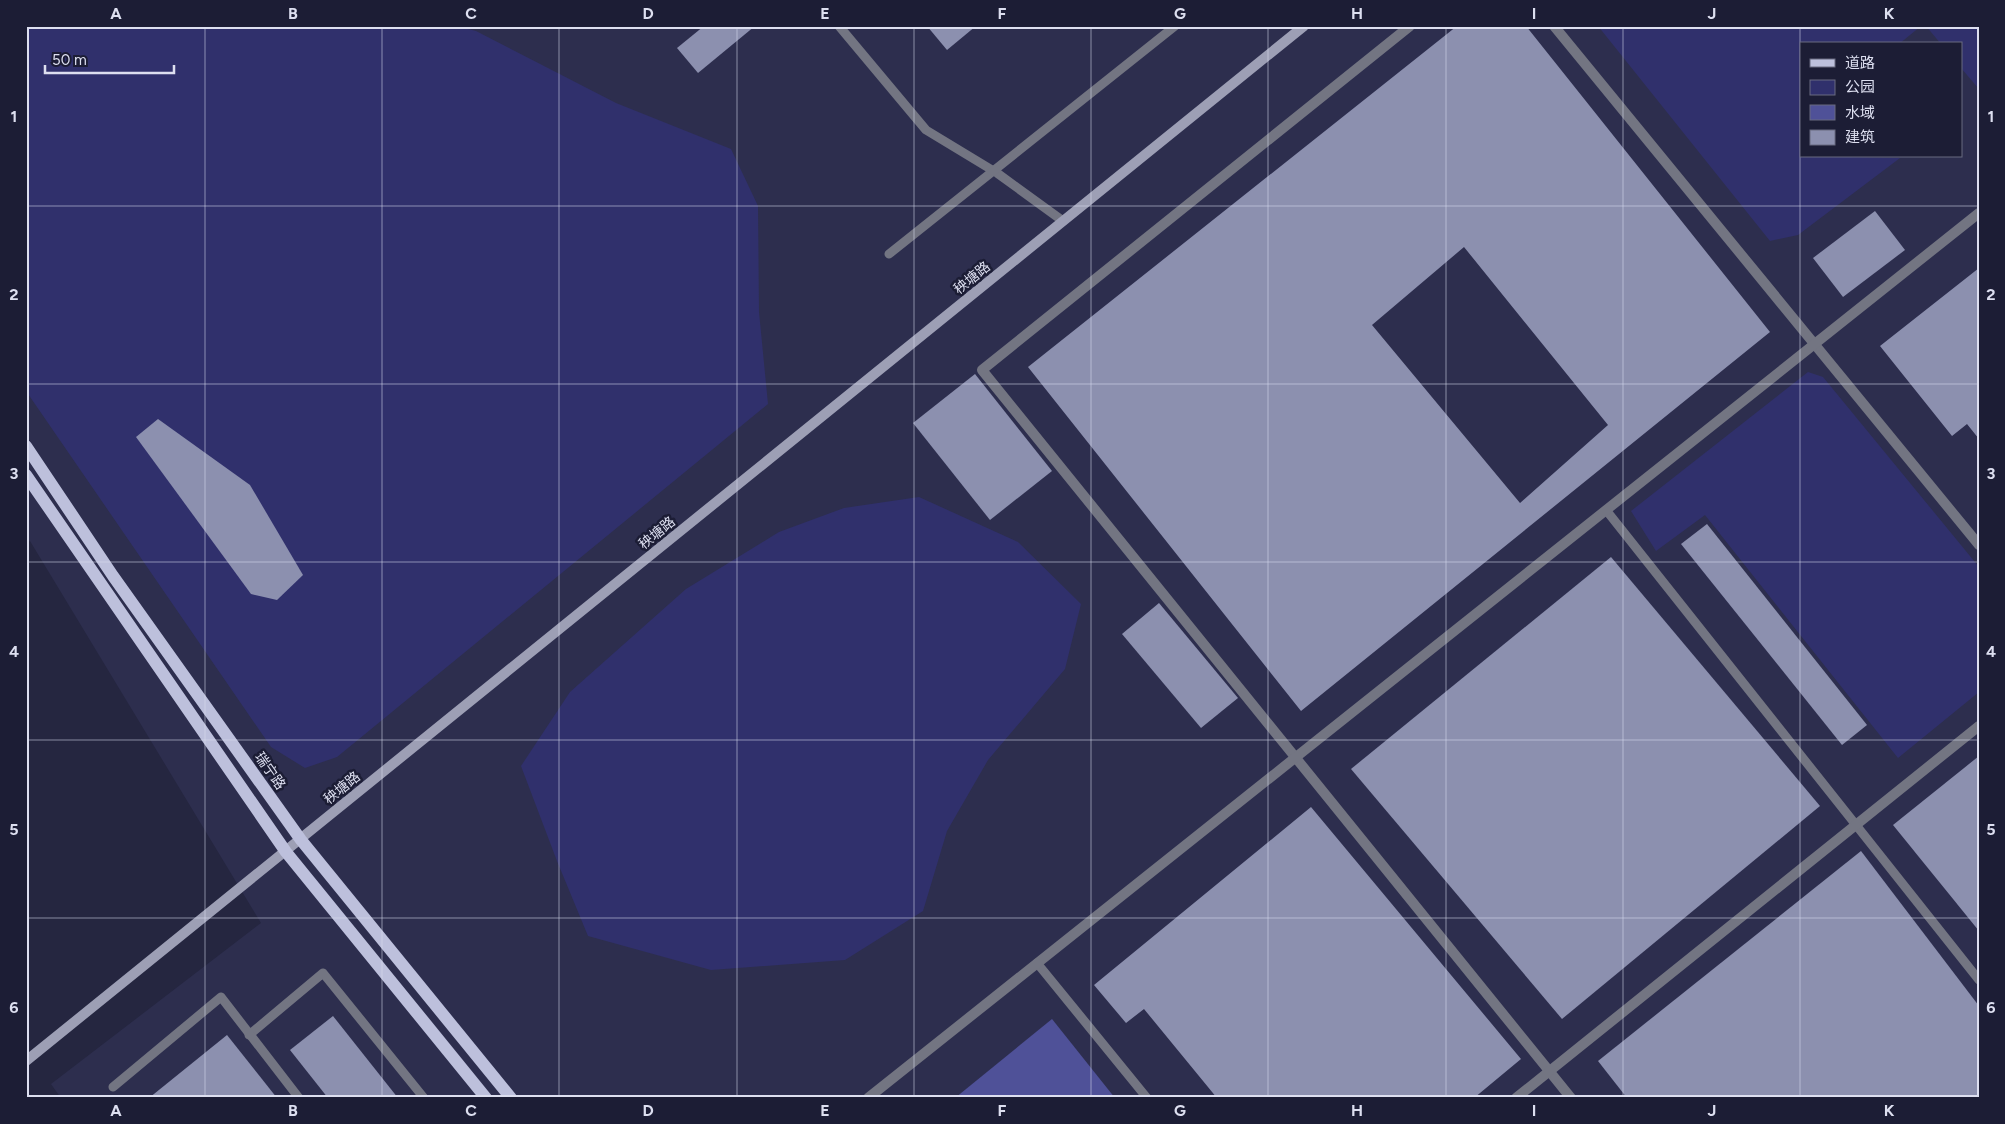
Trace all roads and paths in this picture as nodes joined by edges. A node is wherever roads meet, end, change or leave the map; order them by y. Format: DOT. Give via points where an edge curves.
graph roads {
  1 [pos="839,26"];
  2 [pos="1175,26"];
  3 [pos="1304,26"];
  4 [pos="1410,26"];
  5 [pos="1554,26"];
  6 [pos="993,171"];
  7 [pos="1979,213"];
  8 [pos="1063,221"];
  9 [pos="889,254"];
  10 [pos="1814,344"];
  11 [pos="26,446"];
  12 [pos="26,475"];
  13 [pos="1606,510"];
  14 [pos="1979,545"];
  15 [pos="1979,726"];
  16 [pos="1296,758"];
  17 [pos="1856,825"];
  18 [pos="301,840"];
  19 [pos="286,852"];
  20 [pos="1037,963"];
  21 [pos="1979,980"];
  22 [pos="249,1035"];
  23 [pos="26,1061"];
  24 [pos="1549,1071"];
  25 [pos="113,1087"];
  26 [pos="299,1098"];
  27 [pos="424,1098"];
  28 [pos="486,1098"];
  29 [pos="511,1098"];
  30 [pos="868,1098"];
  31 [pos="1146,1098"];
  32 [pos="1516,1098"];
  33 [pos="1571,1098"];
  1 -- 6 [label="lane" via="926,130"];
  2 -- 6 [label="lane"];
  3 -- 8 [label="main road, 秧塘路"];
  4 -- 16 [label="street" via="982,370"];
  5 -- 10 [label="street"];
  6 -- 8 [label="lane"];
  6 -- 9 [label="lane"];
  7 -- 10 [label="street"];
  8 -- 18 [label="main road, 秧塘路"];
  10 -- 13 [label="street"];
  10 -- 14 [label="street"];
  11 -- 18 [label="main road, 瑞宁路" via="113,576"];
  12 -- 19 [label="main road"];
  13 -- 16 [label="street"];
  13 -- 17 [label="lane"];
  15 -- 17 [label="street"];
  16 -- 20 [label="street"];
  16 -- 24 [label="street"];
  17 -- 21 [label="lane"];
  17 -- 24 [label="street"];
  18 -- 19 [label="main road, 秧塘路"];
  18 -- 29 [label="main road, 瑞宁路"];
  19 -- 23 [label="main road, 秧塘路"];
  19 -- 28 [label="main road"];
  20 -- 30 [label="street"];
  20 -- 31 [label="lane"];
  22 -- 25 [label="lane" via="221,997"];
  22 -- 26 [label="lane"];
  22 -- 27 [label="lane" via="324,973"];
  24 -- 32 [label="street"];
  24 -- 33 [label="street"];
}
